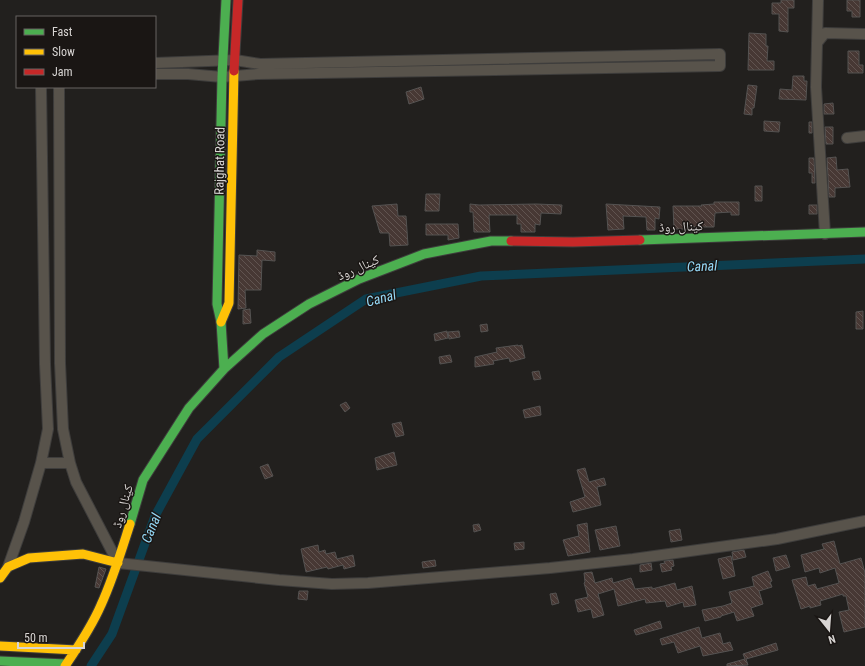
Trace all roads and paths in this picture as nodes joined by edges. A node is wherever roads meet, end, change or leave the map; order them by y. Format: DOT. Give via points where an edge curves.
graph roads {
  1 [pos="226,0"];
  2 [pos="238,0"];
  3 [pos="818,0"];
  4 [pos="865,34"];
  5 [pos="817,43"];
  6 [pos="562,57"];
  7 [pos="580,57"];
  8 [pos="223,60"];
  9 [pos="235,60"];
  10 [pos="156,63"];
  11 [pos="287,63"];
  12 [pos="562,69"];
  13 [pos="580,69"];
  14 [pos="156,74"];
  15 [pos="288,74"];
  16 [pos="234,76"];
  17 [pos="222,77"];
  18 [pos="41,88"];
  19 [pos="59,88"];
  20 [pos="865,136"];
  21 [pos="847,138"];
  22 [pos="865,232"];
  23 [pos="825,234"];
  24 [pos="221,322"];
  25 [pos="60,363"];
  26 [pos="45,364"];
  27 [pos="224,368"];
  28 [pos="48,429"];
  29 [pos="63,429"];
  30 [pos="41,463"];
  31 [pos="70,463"];
  32 [pos="865,521"];
  33 [pos="123,564"];
  34 [pos="8,567"];
  35 [pos="0,578"];
  36 [pos="0,646"];
  37 [pos="76,650"];
  38 [pos="0,661"];
  39 [pos="65,665"];
  1 -- 8 [label="street, Rajghat Road"];
  2 -- 9 [label="street, Rajghat Road"];
  3 -- 5 [label="street"];
  4 -- 5 [label="street" via="825,33"];
  5 -- 23 [label="street" via="816,94"];
  6 -- 7 [label="street"];
  6 -- 11 [label="street"];
  6 -- 12 [label="street"];
  7 -- 13 [label="street"];
  7 -- 13 [label="street" via="720,54 720,66"];
  8 -- 9 [label="street"];
  8 -- 10 [label="street"];
  8 -- 17 [label="street, Rajghat Road"];
  9 -- 11 [label="street" via="260,64"];
  9 -- 16 [label="street, Rajghat Road"];
  11 -- 15 [label="street"];
  12 -- 13 [label="street"];
  12 -- 15 [label="street"];
  14 -- 17 [label="street"];
  15 -- 16 [label="street"];
  16 -- 17 [label="street"];
  16 -- 24 [label="street, Rajghat Road" via="229,303"];
  17 -- 24 [label="street, Rajghat Road" via="217,304"];
  18 -- 26 [label="street"];
  19 -- 25 [label="street"];
  20 -- 21 [label="street"];
  22 -- 23 [label="street, کینال روڈ"];
  23 -- 27 [label="street, کینال روڈ" via="573,242 491,241 424,254 359,279 309,304 263,334"];
  24 -- 27 [label="street, Rajghat Road"];
  25 -- 26 [label="street" via="58,358 52,356 47,358"];
  25 -- 29 [label="street"];
  26 -- 28 [label="street"];
  27 -- 33 [label="street, کینال روڈ" via="189,408 143,480"];
  28 -- 29 [label="street"];
  28 -- 30 [label="street"];
  29 -- 31 [label="street"];
  30 -- 31 [label="street"];
  30 -- 34 [label="street"];
  31 -- 33 [label="street" via="76,482"];
  32 -- 33 [label="street" via="777,538 633,559 368,583 332,584 278,580"];
  33 -- 34 [label="street" via="83,554 29,558"];
  33 -- 37 [label="street, کینال روڈ"];
  34 -- 35 [label="street"];
  36 -- 37 [label="street"];
  37 -- 39 [label="street, کینال روڈ"];
  38 -- 39 [label="street"];
}
